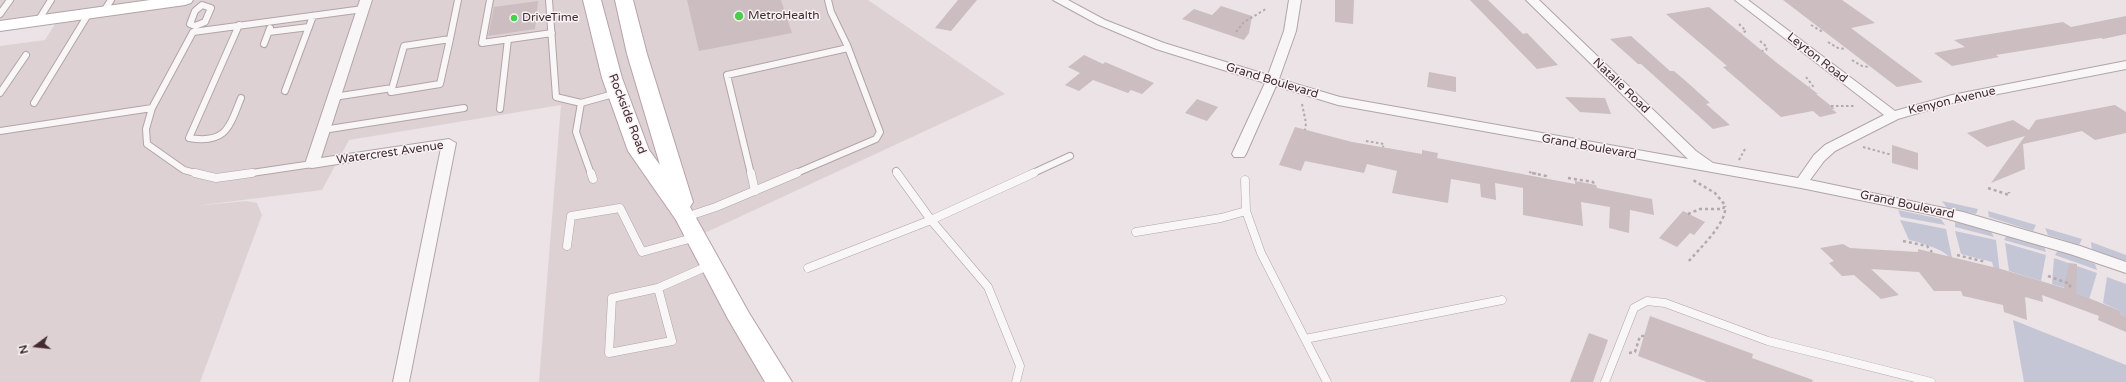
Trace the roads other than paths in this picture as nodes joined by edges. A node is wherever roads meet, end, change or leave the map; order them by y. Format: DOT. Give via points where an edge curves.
graph roads {
  1 [pos="51,0"];
  2 [pos="185,0"];
  3 [pos="458,0"];
  4 [pos="490,0"];
  5 [pos="549,0"];
  6 [pos="592,0"];
  7 [pos="624,0"];
  8 [pos="828,0"];
  9 [pos="1059,0"];
  10 [pos="1295,0"];
  11 [pos="1532,0"];
  12 [pos="1741,0"];
  13 [pos="10,1"];
  14 [pos="0,3"];
  15 [pos="201,3"];
  16 [pos="364,5"];
  17 [pos="101,8"];
  18 [pos="0,14"];
  19 [pos="313,16"];
  20 [pos="38,20"];
  21 [pos="273,21"];
  22 [pos="0,26"];
  23 [pos="239,26"];
  24 [pos="309,26"];
  25 [pos="194,29"];
  26 [pos="269,32"];
  27 [pos="552,33"];
  28 [pos="450,39"];
  29 [pos="508,39"];
  30 [pos="264,44"];
  31 [pos="848,48"];
  32 [pos="26,55"];
  33 [pos="2126,65"];
  34 [pos="2113,67"];
  35 [pos="2126,76"];
  36 [pos="1272,81"];
  37 [pos="392,88"];
  38 [pos="286,91"];
  39 [pos="0,93"];
  40 [pos="617,93"];
  41 [pos="334,97"];
  42 [pos="241,98"];
  43 [pos="34,103"];
  44 [pos="581,103"];
  45 [pos="152,108"];
  46 [pos="464,108"];
  47 [pos="500,109"];
  48 [pos="1893,116"];
  49 [pos="323,130"];
  50 [pos="0,131"];
  51 [pos="1238,154"];
  52 [pos="1070,156"];
  53 [pos="312,164"];
  54 [pos="1712,169"];
  55 [pos="896,171"];
  56 [pos="593,179"];
  57 [pos="1245,180"];
  58 [pos="1801,183"];
  59 [pos="755,191"];
  60 [pos="1246,211"];
  61 [pos="931,220"];
  62 [pos="691,227"];
  63 [pos="1136,232"];
  64 [pos="568,246"];
  65 [pos="710,265"];
  66 [pos="808,268"];
  67 [pos="2126,268"];
  68 [pos="658,288"];
  69 [pos="1502,300"];
  70 [pos="1305,339"];
  71 [pos="401,382"];
  72 [pos="779,382"];
  73 [pos="1016,382"];
  74 [pos="1327,382"];
  75 [pos="1605,382"];
  76 [pos="1930,382"];
  1 -- 20 [label="lane"];
  2 -- 17 [label="main road"];
  3 -- 28 [label="lane"];
  4 -- 29 [label="lane" via="482,43"];
  5 -- 27 [label="lane"];
  6 -- 40 [label="main road, Rockside Road"];
  7 -- 62 [label="main road, Rockside Road" via="637,54"];
  8 -- 31 [label="lane" via="830,12"];
  9 -- 36 [label="street, Grand Boulevard" via="1140,39"];
  10 -- 36 [label="street" via="1290,31"];
  11 -- 54 [label="street, Natalie Road" via="1691,154"];
  12 -- 48 [label="street, Leyton Road"];
  13 -- 14 [label="lane"];
  13 -- 18 [label="lane"];
  15 -- 25 [label="lane" via="190,24"];
  15 -- 25 [label="lane" via="211,8 205,22"];
  16 -- 19 [label="lane"];
  16 -- 41 [label="street"];
  17 -- 20 [label="main road"];
  17 -- 43 [label="lane"];
  19 -- 21 [label="lane"];
  19 -- 24 [label="lane"];
  20 -- 22 [label="main road"];
  21 -- 23 [label="lane"];
  21 -- 26 [label="lane"];
  23 -- 25 [label="lane"];
  23 -- 42 [label="lane" via="189,138 200,141 219,138 226,133"];
  24 -- 26 [label="lane"];
  24 -- 38 [label="lane"];
  25 -- 45 [label="lane"];
  26 -- 30 [label="lane"];
  27 -- 29 [label="lane"];
  27 -- 44 [label="lane" via="556,97"];
  28 -- 37 [label="lane" via="404,46"];
  28 -- 37 [label="lane" via="440,84 391,92"];
  29 -- 47 [label="lane"];
  31 -- 59 [label="lane" via="880,132 876,139"];
  31 -- 59 [label="lane" via="727,75"];
  32 -- 39 [label="lane"];
  33 -- 34 [label="street, Kenyon Avenue"];
  34 -- 35 [label="street"];
  34 -- 48 [label="street, Kenyon Avenue" via="1952,99"];
  36 -- 51 [label="street"];
  36 -- 54 [label="street, Grand Boulevard" via="1338,101 1390,112"];
  37 -- 41 [label="lane"];
  40 -- 44 [label="lane"];
  40 -- 62 [label="main road, Rockside Road" via="639,151"];
  41 -- 49 [label="street"];
  44 -- 56 [label="lane" via="576,132"];
  45 -- 50 [label="lane"];
  45 -- 53 [label="lane" via="146,129 147,144 184,170 216,178"];
  46 -- 49 [label="lane"];
  48 -- 58 [label="street, Kenyon Avenue" via="1830,148 1819,158"];
  49 -- 53 [label="street"];
  52 -- 61 [label="lane"];
  53 -- 71 [label="street, Watercrest Avenue" via="449,143"];
  54 -- 58 [label="street, Grand Boulevard"];
  55 -- 61 [label="lane"];
  57 -- 60 [label="lane"];
  58 -- 67 [label="street, Grand Boulevard" via="1963,217"];
  59 -- 62 [label="lane" via="716,207"];
  60 -- 63 [label="lane" via="1221,218"];
  60 -- 70 [label="lane" via="1261,253"];
  61 -- 66 [label="lane"];
  61 -- 73 [label="lane" via="988,287 1020,366"];
  62 -- 64 [label="lane" via="642,252 620,208 571,216"];
  62 -- 65 [label="main road, Rockside Road"];
  65 -- 68 [label="lane"];
  65 -- 72 [label="main road, Rockside Road"];
  68 -- 68 [label="lane" via="612,298 609,353 672,341"];
  69 -- 70 [label="lane"];
  70 -- 74 [label="lane"];
  75 -- 76 [label="lane" via="1634,308 1647,301 1665,303 1768,341"];
}
